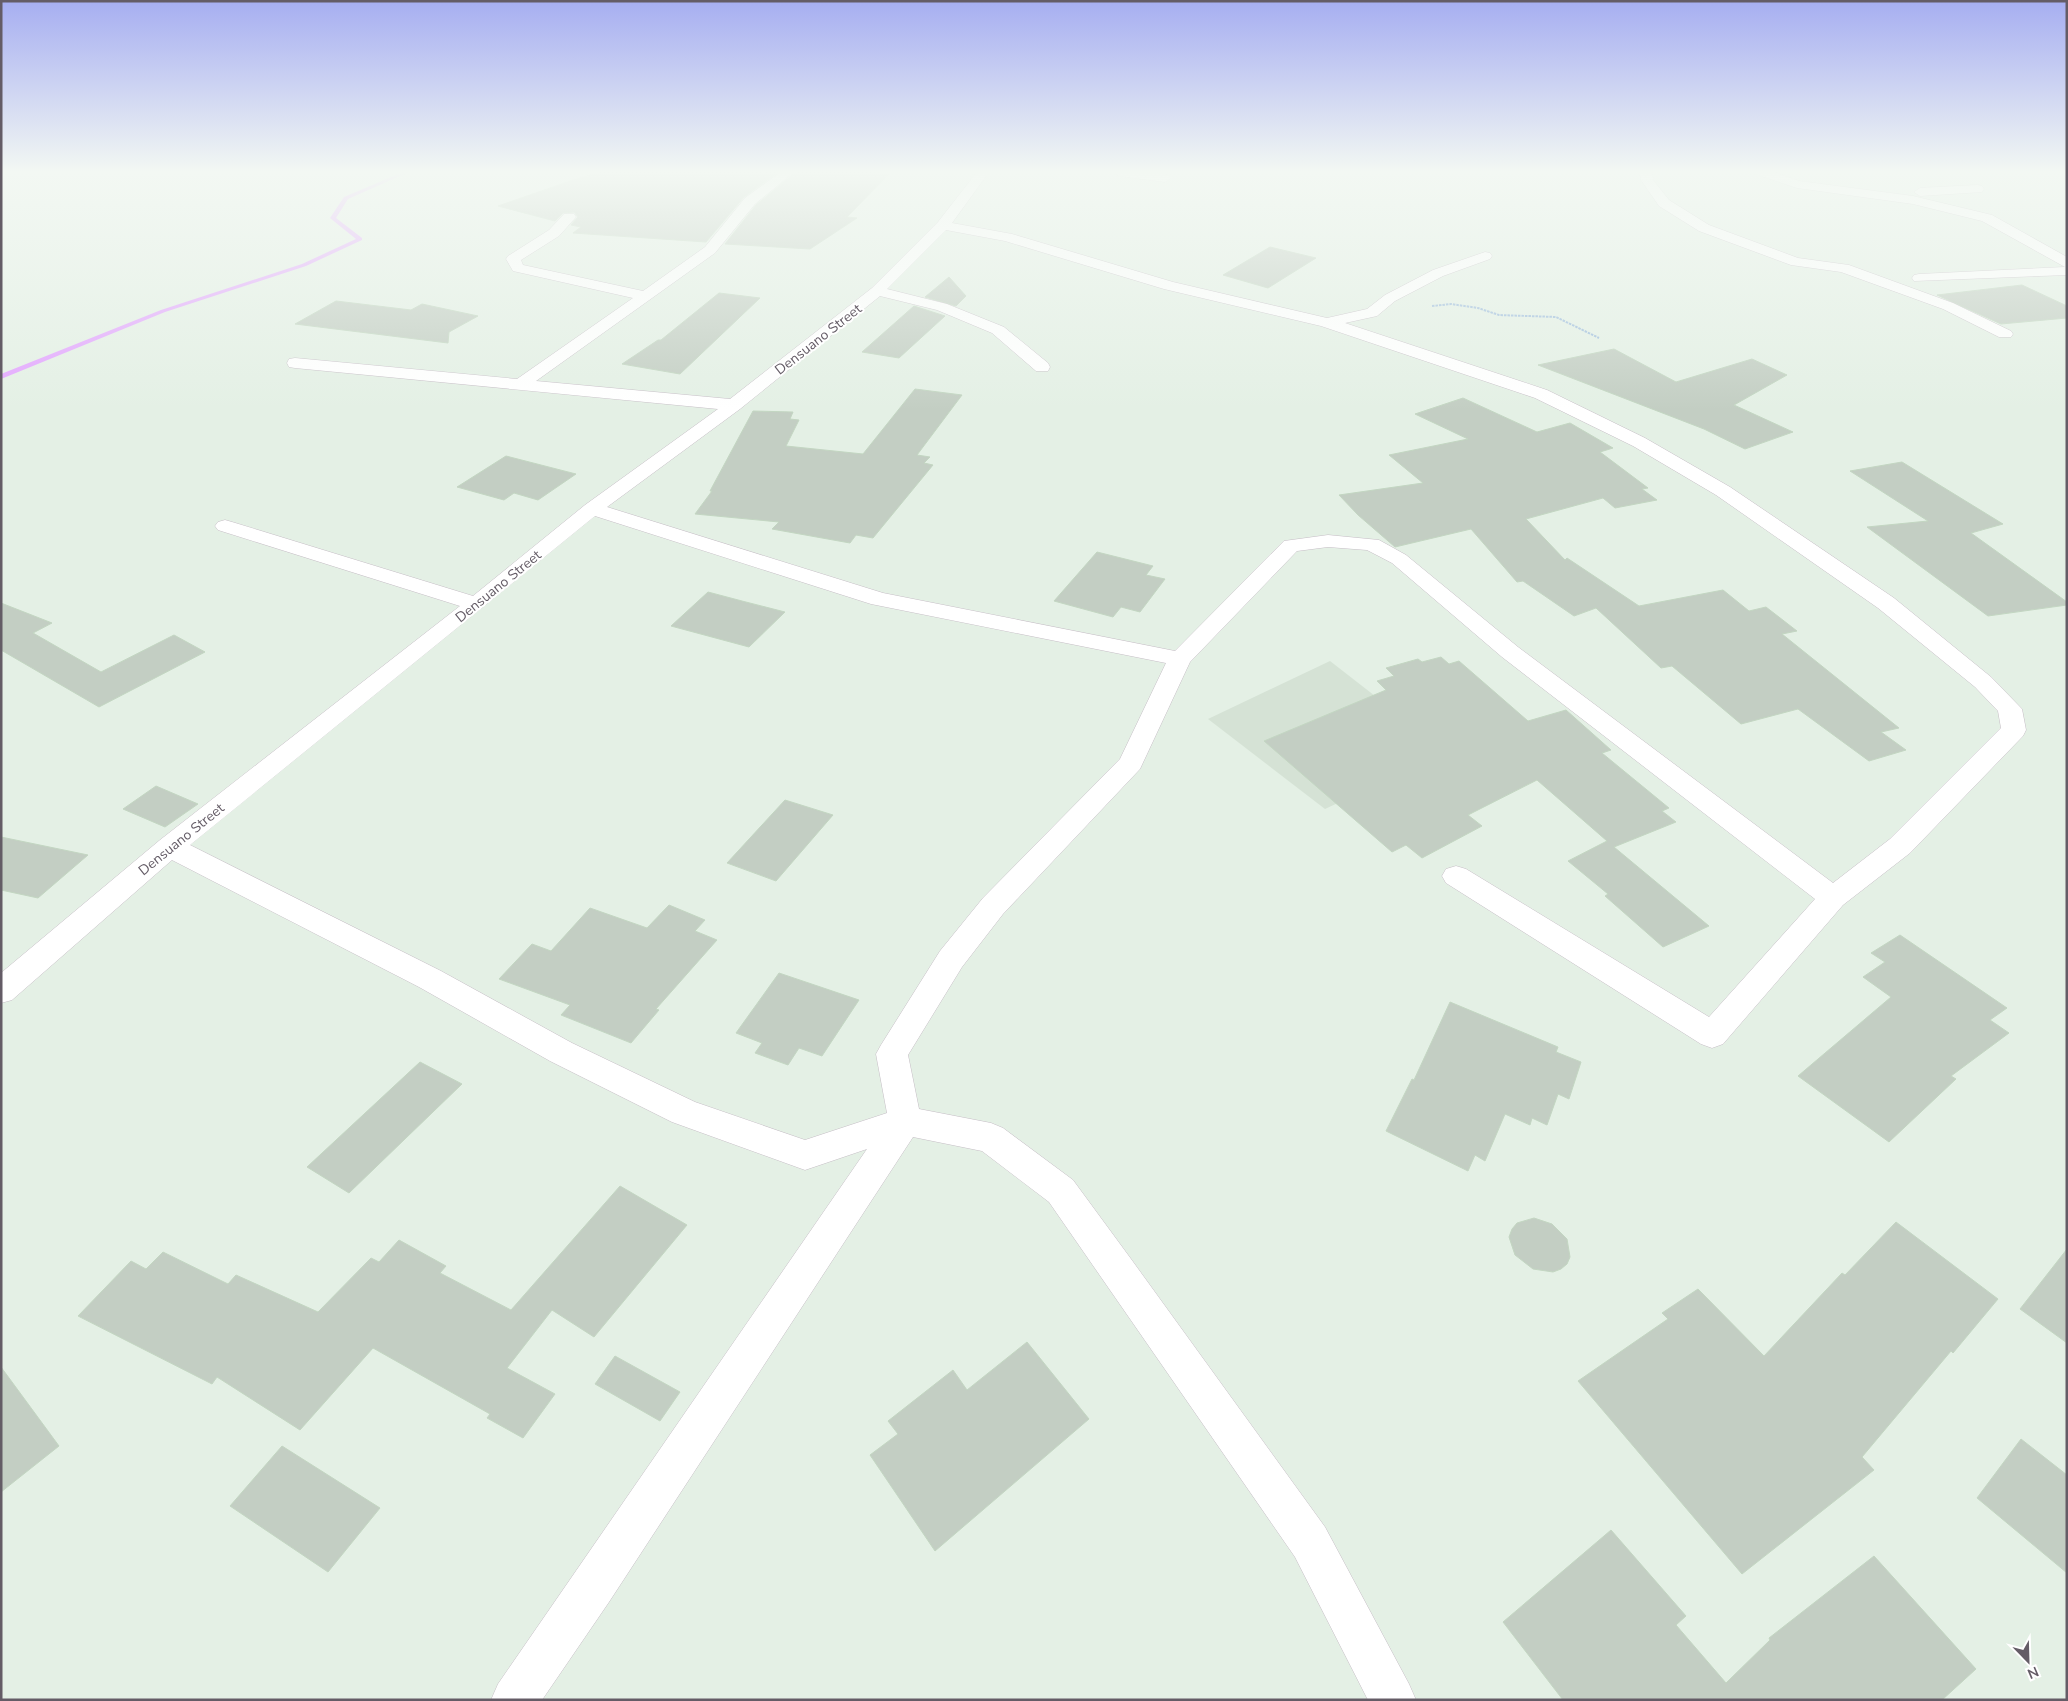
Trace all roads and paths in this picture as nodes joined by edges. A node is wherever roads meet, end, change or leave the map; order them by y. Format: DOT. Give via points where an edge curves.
graph roads {
  1 [pos="526,251"];
  2 [pos="708,251"];
  3 [pos="917,251"];
  4 [pos="1055,251"];
  5 [pos="1767,251"];
  6 [pos="2046,251"];
  7 [pos="1485,256"];
  8 [pos="2067,263"];
  9 [pos="2067,271"];
  10 [pos="1918,278"];
  11 [pos="878,291"];
  12 [pos="646,296"];
  13 [pos="1431,306"];
  14 [pos="1326,322"];
  15 [pos="2005,334"];
  16 [pos="1599,338"];
  17 [pos="296,363"];
  18 [pos="1042,367"];
  19 [pos="521,384"];
  20 [pos="734,405"];
  21 [pos="592,508"];
  22 [pos="225,526"];
  23 [pos="476,604"];
  24 [pos="1180,659"];
  25 [pos="170,847"];
  26 [pos="1456,876"];
  27 [pos="1833,898"];
  28 [pos="1,991"];
  29 [pos="905,1121"];
  30 [pos="514,1700"];
  31 [pos="1393,1700"];
  1 -- 12 [label="street" via="514,259 518,268"];
  2 -- 12 [label="street"];
  3 -- 11 [label="street, Densuano Street"];
  4 -- 14 [label="street" via="1169,286"];
  5 -- 15 [label="street" via="1796,262 1844,268 1948,306"];
  6 -- 8 [label="street"];
  7 -- 14 [label="street" via="1438,273 1390,298 1372,313"];
  9 -- 10 [label="street"];
  11 -- 18 [label="street" via="942,306 998,330"];
  11 -- 20 [label="street, Densuano Street"];
  12 -- 19 [label="street"];
  13 -- 16 [label="path" via="1450,304 1499,315 1556,317"];
  14 -- 27 [label="street" via="1541,394 1639,442 1722,491 1886,603 1983,682 2010,710 2014,730 1900,846"];
  17 -- 19 [label="street"];
  19 -- 20 [label="street"];
  20 -- 21 [label="street, Densuano Street"];
  21 -- 23 [label="street, Densuano Street"];
  21 -- 24 [label="street" via="879,599"];
  22 -- 23 [label="street"];
  23 -- 25 [label="street, Densuano Street"];
  24 -- 27 [label="street" via="1291,545 1328,540 1372,544 1399,559 1510,652"];
  24 -- 29 [label="street" via="1131,763 993,906 951,959 892,1054"];
  25 -- 28 [label="street, Densuano Street"];
  25 -- 29 [label="street" via="430,979 561,1052 684,1112 805,1155"];
  26 -- 27 [label="street" via="1712,1035"];
  29 -- 30 [label="street"];
  29 -- 31 [label="street" via="991,1138 1061,1191 1310,1542"];
}
